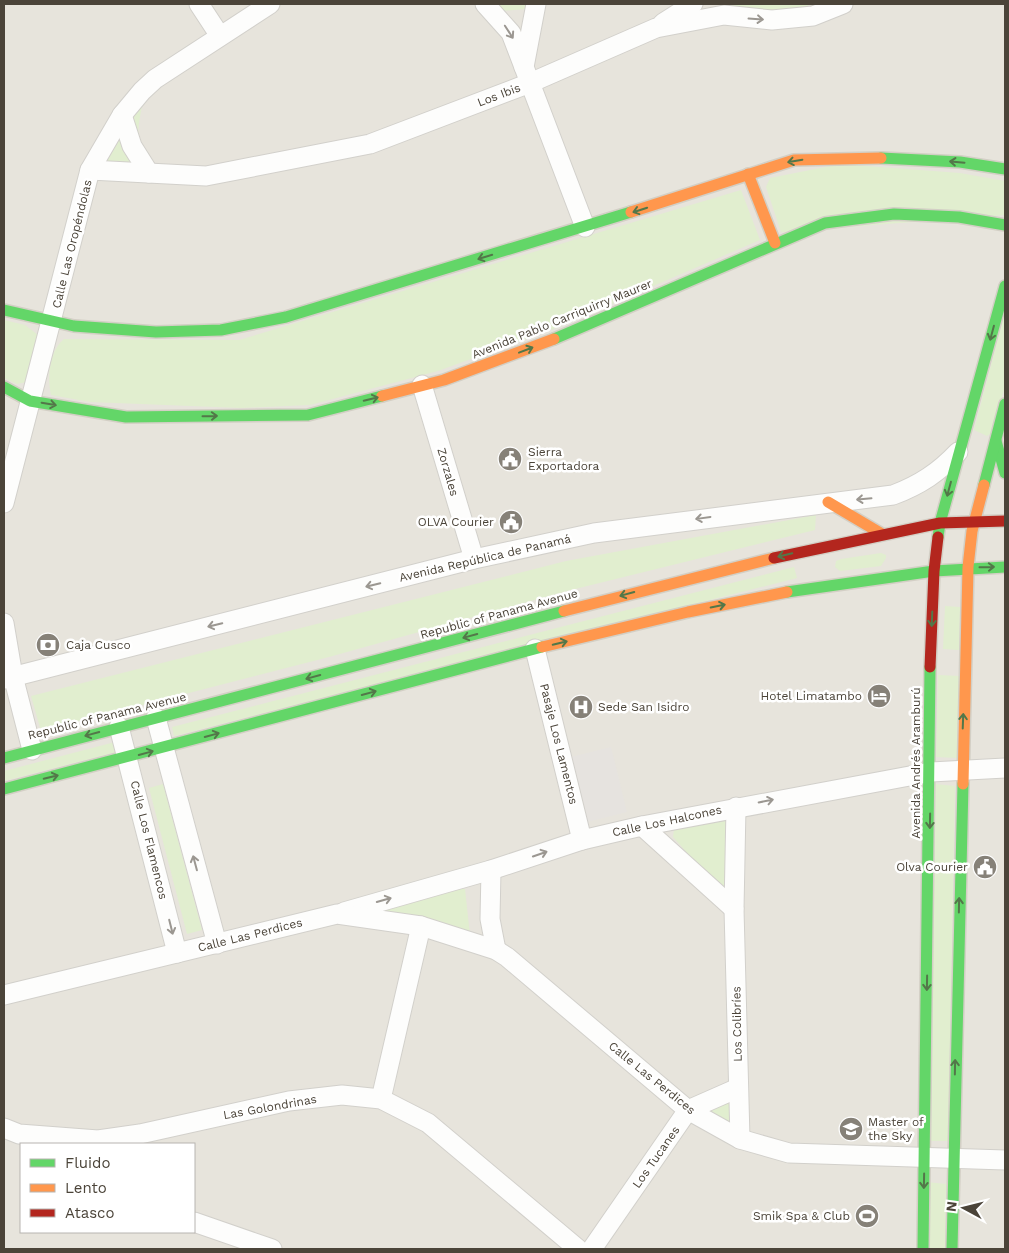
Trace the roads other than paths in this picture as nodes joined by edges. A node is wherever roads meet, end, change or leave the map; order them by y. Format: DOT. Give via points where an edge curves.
graph roads {
  1 [pos="199,4"];
  2 [pos="270,4"];
  3 [pos="484,4"];
  4 [pos="536,4"];
  5 [pos="693,4"];
  6 [pos="843,4"];
  7 [pos="720,10"];
  8 [pos="656,28"];
  9 [pos="220,36"];
  10 [pos="527,75"];
  11 [pos="122,115"];
  12 [pos="1005,169"];
  13 [pos="90,170"];
  14 [pos="148,172"];
  15 [pos="748,174"];
  16 [pos="1005,224"];
  17 [pos="585,228"];
  18 [pos="775,243"];
  19 [pos="1005,286"];
  20 [pos="4,310"];
  21 [pos="52,322"];
  22 [pos="422,385"];
  23 [pos="4,387"];
  24 [pos="30,401"];
  25 [pos="1005,404"];
  26 [pos="994,446"];
  27 [pos="968,453"];
  28 [pos="1005,473"];
  29 [pos="828,502"];
  30 [pos="4,503"];
  31 [pos="975,520"];
  32 [pos="1005,521"];
  33 [pos="940,524"];
  34 [pos="882,534"];
  35 [pos="474,559"];
  36 [pos="968,567"];
  37 [pos="1005,567"];
  38 [pos="934,571"];
  39 [pos="4,623"];
  40 [pos="535,649"];
  41 [pos="8,678"];
  42 [pos="156,718"];
  43 [pos="119,727"];
  44 [pos="165,748"];
  45 [pos="32,750"];
  46 [pos="128,757"];
  47 [pos="4,758"];
  48 [pos="1005,768"];
  49 [pos="962,769"];
  50 [pos="930,772"];
  51 [pos="4,789"];
  52 [pos="736,807"];
  53 [pos="642,826"];
  54 [pos="582,840"];
  55 [pos="491,870"];
  56 [pos="734,909"];
  57 [pos="337,914"];
  58 [pos="421,926"];
  59 [pos="217,944"];
  60 [pos="496,950"];
  61 [pos="178,953"];
  62 [pos="4,994"];
  63 [pos="738,1088"];
  64 [pos="380,1099"];
  65 [pos="688,1110"];
  66 [pos="181,1124"];
  67 [pos="11,1131"];
  68 [pos="740,1140"];
  69 [pos="36,1143"];
  70 [pos="162,1143"];
  71 [pos="924,1158"];
  72 [pos="953,1159"];
  73 [pos="1005,1160"];
  74 [pos="195,1222"];
  75 [pos="272,1249"];
  76 [pos="578,1249"];
  77 [pos="592,1249"];
  78 [pos="923,1249"];
  79 [pos="952,1249"];
  1 -- 9 [label="street"];
  2 -- 9 [label="street, Calle Las Oropéndolas"];
  3 -- 10 [label="street, one-way" via="511,33"];
  4 -- 10 [label="street"];
  5 -- 8 [label="street"];
  7 -- 6 [label="street, Los Ibis, one-way" via="772,20 813,16"];
  7 -- 8 [label="street, Los Ibis"];
  8 -- 10 [label="street, Los Ibis"];
  9 -- 11 [label="street, Calle Las Oropéndolas" via="156,79"];
  10 -- 14 [label="street, Los Ibis" via="370,144 206,176"];
  10 -- 17 [label="street"];
  11 -- 13 [label="street, Calle Las Oropéndolas"];
  11 -- 14 [label="street" via="132,146"];
  12 -- 15 [label="main road, one-way" via="960,162 842,158 794,160"];
  13 -- 14 [label="street, Los Ibis"];
  13 -- 21 [label="street, Calle Las Oropéndolas"];
  15 -- 17 [label="main road, one-way"];
  15 -- 18 [label="main road"];
  16 -- 18 [label="main road, Avenida Pablo Carriquirry Maurer" via="959,217 894,214 825,223"];
  17 -- 21 [label="main road, one-way" via="286,317 221,330 156,332"];
  22 -- 18 [label="main road, Avenida Pablo Carriquirry Maurer, one-way" via="547,342"];
  19 -- 27 [label="main road, Avenida Andrés Aramburú, one-way"];
  20 -- 21 [label="main road"];
  21 -- 24 [label="street, Calle Las Oropéndolas"];
  24 -- 22 [label="main road, Avenida Pablo Carriquirry Maurer, one-way" via="126,417 308,415"];
  22 -- 35 [label="street, Zorzales"];
  23 -- 24 [label="main road, Avenida Pablo Carriquirry Maurer"];
  24 -- 30 [label="street, Calle Las Oropéndolas"];
  25 -- 26 [label="main road"];
  26 -- 27 [label="main road" via="988,457"];
  26 -- 28 [label="main road"];
  26 -- 31 [label="main road"];
  27 -- 29 [label="street, Avenida República de Panamá, one-way" via="912,488 879,497"];
  27 -- 33 [label="main road, Avenida Andrés Aramburú, one-way"];
  29 -- 34 [label="main road"];
  29 -- 35 [label="street, Avenida República de Panamá, one-way" via="594,533"];
  31 -- 32 [label="main road, Republic of Panama Avenue"];
  31 -- 33 [label="main road, Republic of Panama Avenue"];
  31 -- 36 [label="main road"];
  33 -- 34 [label="main road, Republic of Panama Avenue"];
  33 -- 38 [label="main road, Avenida Andrés Aramburú"];
  34 -- 42 [label="main road, Republic of Panama Avenue, one-way" via="811,553 681,580"];
  35 -- 41 [label="street, Avenida República de Panamá, one-way"];
  36 -- 37 [label="main road, one-way"];
  36 -- 38 [label="main road"];
  49 -- 36 [label="main road, one-way" via="960,662"];
  40 -- 38 [label="main road, one-way" via="814,582"];
  38 -- 50 [label="main road, Avenida Andrés Aramburú, one-way" via="935,662"];
  39 -- 41 [label="street"];
  44 -- 40 [label="main road, one-way"];
  40 -- 54 [label="street, Pasaje Los Lamentos"];
  41 -- 45 [label="street"];
  42 -- 43 [label="main road, Republic of Panama Avenue"];
  42 -- 44 [label="street"];
  43 -- 45 [label="main road, Republic of Panama Avenue, one-way"];
  43 -- 46 [label="street, Calle Los Flamencos"];
  46 -- 44 [label="main road, one-way"];
  59 -- 44 [label="street, one-way"];
  45 -- 47 [label="main road, Republic of Panama Avenue"];
  51 -- 46 [label="main road, one-way"];
  46 -- 61 [label="street, Calle Los Flamencos, one-way"];
  48 -- 49 [label="street, Calle Los Halcones"];
  49 -- 50 [label="street, Calle Los Halcones"];
  72 -- 49 [label="main road, one-way"];
  52 -- 50 [label="street, Calle Los Halcones, one-way"];
  50 -- 71 [label="main road, Avenida Andrés Aramburú, one-way"];
  52 -- 53 [label="street, Calle Los Halcones"];
  52 -- 56 [label="street, Los Colibríes"];
  53 -- 54 [label="street, Calle Los Halcones"];
  53 -- 56 [label="street"];
  55 -- 54 [label="street, Calle Los Halcones, one-way"];
  57 -- 55 [label="street, Calle Los Halcones, one-way"];
  55 -- 60 [label="street" via="490,919"];
  56 -- 63 [label="street, Los Colibríes"];
  57 -- 58 [label="street, Calle Las Perdices"];
  57 -- 59 [label="street, Calle Las Perdices"];
  58 -- 60 [label="street, Calle Las Perdices"];
  58 -- 64 [label="street"];
  59 -- 61 [label="street, Calle Las Perdices"];
  60 -- 65 [label="street, Calle Las Perdices"];
  61 -- 62 [label="street, Calle Las Perdices"];
  63 -- 65 [label="street"];
  63 -- 68 [label="street, Los Colibríes"];
  64 -- 66 [label="street, Las Golondrinas" via="342,1095 289,1101"];
  64 -- 76 [label="street, Las Golondrinas" via="428,1123"];
  65 -- 68 [label="street, Calle Las Perdices"];
  65 -- 77 [label="street, Los Tucanes"];
  66 -- 67 [label="street, Las Golondrinas" via="98,1140"];
  66 -- 70 [label="street"];
  67 -- 69 [label="street"];
  68 -- 71 [label="street, Calle Las Perdices" via="789,1153"];
  71 -- 72 [label="street, Calle Las Perdices"];
  71 -- 78 [label="main road, Avenida Andrés Aramburú, one-way"];
  72 -- 73 [label="street, Calle Las Perdices"];
  72 -- 79 [label="main road"];
  74 -- 75 [label="street"];
}
